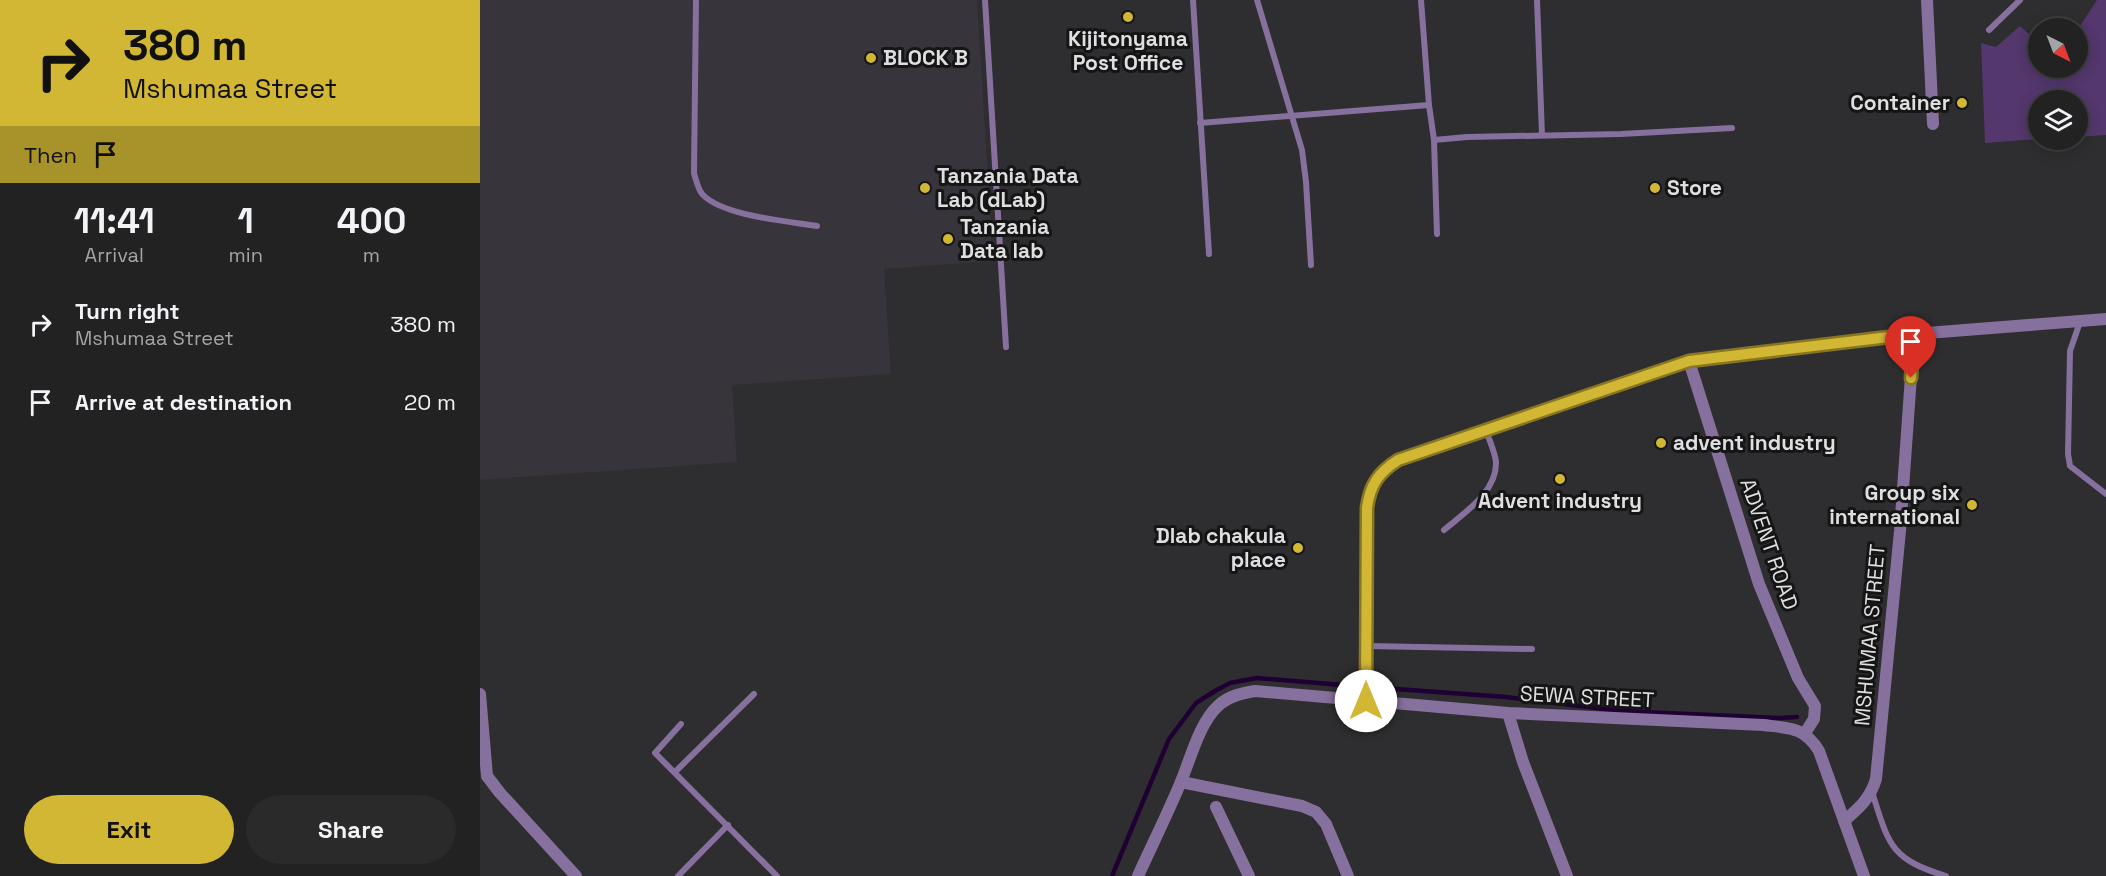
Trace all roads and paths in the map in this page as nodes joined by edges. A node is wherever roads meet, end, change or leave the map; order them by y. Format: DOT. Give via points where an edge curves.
graph roads {
  1 [pos="696,0"];
  2 [pos="985,0"];
  3 [pos="1193,0"];
  4 [pos="1257,0"];
  5 [pos="1421,0"];
  6 [pos="1537,0"];
  7 [pos="1928,0"];
  8 [pos="2020,0"];
  9 [pos="1989,30"];
  10 [pos="1429,105"];
  11 [pos="1290,116"];
  12 [pos="1200,123"];
  13 [pos="1933,124"];
  14 [pos="1732,128"];
  15 [pos="1542,135"];
  16 [pos="1434,140"];
  17 [pos="817,226"];
  18 [pos="1437,234"];
  19 [pos="1209,254"];
  20 [pos="1311,265"];
  21 [pos="2106,319"];
  22 [pos="2080,321"];
  23 [pos="1914,334"];
  24 [pos="1006,347"];
  25 [pos="1689,361"];
  26 [pos="1486,430"];
  27 [pos="2106,494"];
  28 [pos="1444,530"];
  29 [pos="1366,646"];
  30 [pos="1532,649"];
  31 [pos="480,694"];
  32 [pos="754,694"];
  33 [pos="1366,701"];
  34 [pos="1508,713"];
  35 [pos="681,724"];
  36 [pos="1805,733"];
  37 [pos="675,772"];
  38 [pos="1181,782"];
  39 [pos="1872,792"];
  40 [pos="1216,807"];
  41 [pos="1844,821"];
  42 [pos="728,825"];
  43 [pos="576,876"];
  44 [pos="678,876"];
  45 [pos="777,876"];
  46 [pos="1138,876"];
  47 [pos="1249,876"];
  48 [pos="1348,876"];
  49 [pos="1567,876"];
  50 [pos="1864,876"];
  51 [pos="1946,876"];
  1 -- 17 [label="lane" via="694,173 700,193 713,204 741,213"];
  2 -- 24 [label="lane"];
  3 -- 12 [label="lane"];
  4 -- 11 [label="lane"];
  5 -- 10 [label="lane"];
  6 -- 15 [label="lane"];
  7 -- 13 [label="street"];
  8 -- 9 [label="lane"];
  10 -- 11 [label="lane"];
  10 -- 16 [label="lane"];
  11 -- 12 [label="lane"];
  11 -- 20 [label="lane" via="1302,150"];
  12 -- 19 [label="lane"];
  14 -- 15 [label="lane"];
  15 -- 16 [label="lane"];
  16 -- 18 [label="lane"];
  21 -- 22 [label="street"];
  22 -- 23 [label="street"];
  22 -- 27 [label="lane" via="2070,351 2068,454 2070,466"];
  23 -- 25 [label="street"];
  23 -- 39 [label="street, MSHUMAA STREET" via="1898,554"];
  25 -- 26 [label="street"];
  25 -- 36 [label="street, ADVENT ROAD" via="1759,584 1798,678 1815,706 1814,719"];
  26 -- 28 [label="lane" via="1496,460 1494,478 1476,503"];
  26 -- 29 [label="street" via="1398,460 1387,467 1369,491"];
  29 -- 30 [label="lane"];
  29 -- 33 [label="street"];
  31 -- 43 [label="street" via="488,776"];
  32 -- 37 [label="lane"];
  33 -- 34 [label="street, SEWA STREET"];
  33 -- 38 [label="street, SEWA STREET" via="1255,691 1230,697 1208,719"];
  34 -- 36 [label="street, SEWA STREET" via="1763,725"];
  34 -- 49 [label="street"];
  35 -- 37 [label="lane" via="655,753"];
  36 -- 41 [label="street" via="1819,751"];
  37 -- 42 [label="lane"];
  38 -- 46 [label="street, SEWA STREET"];
  38 -- 48 [label="street" via="1316,812 1326,824"];
  39 -- 41 [label="street"];
  39 -- 51 [label="lane" via="1890,842 1903,858"];
  40 -- 47 [label="street"];
  41 -- 50 [label="street"];
  42 -- 44 [label="lane"];
  42 -- 45 [label="lane"];
}
